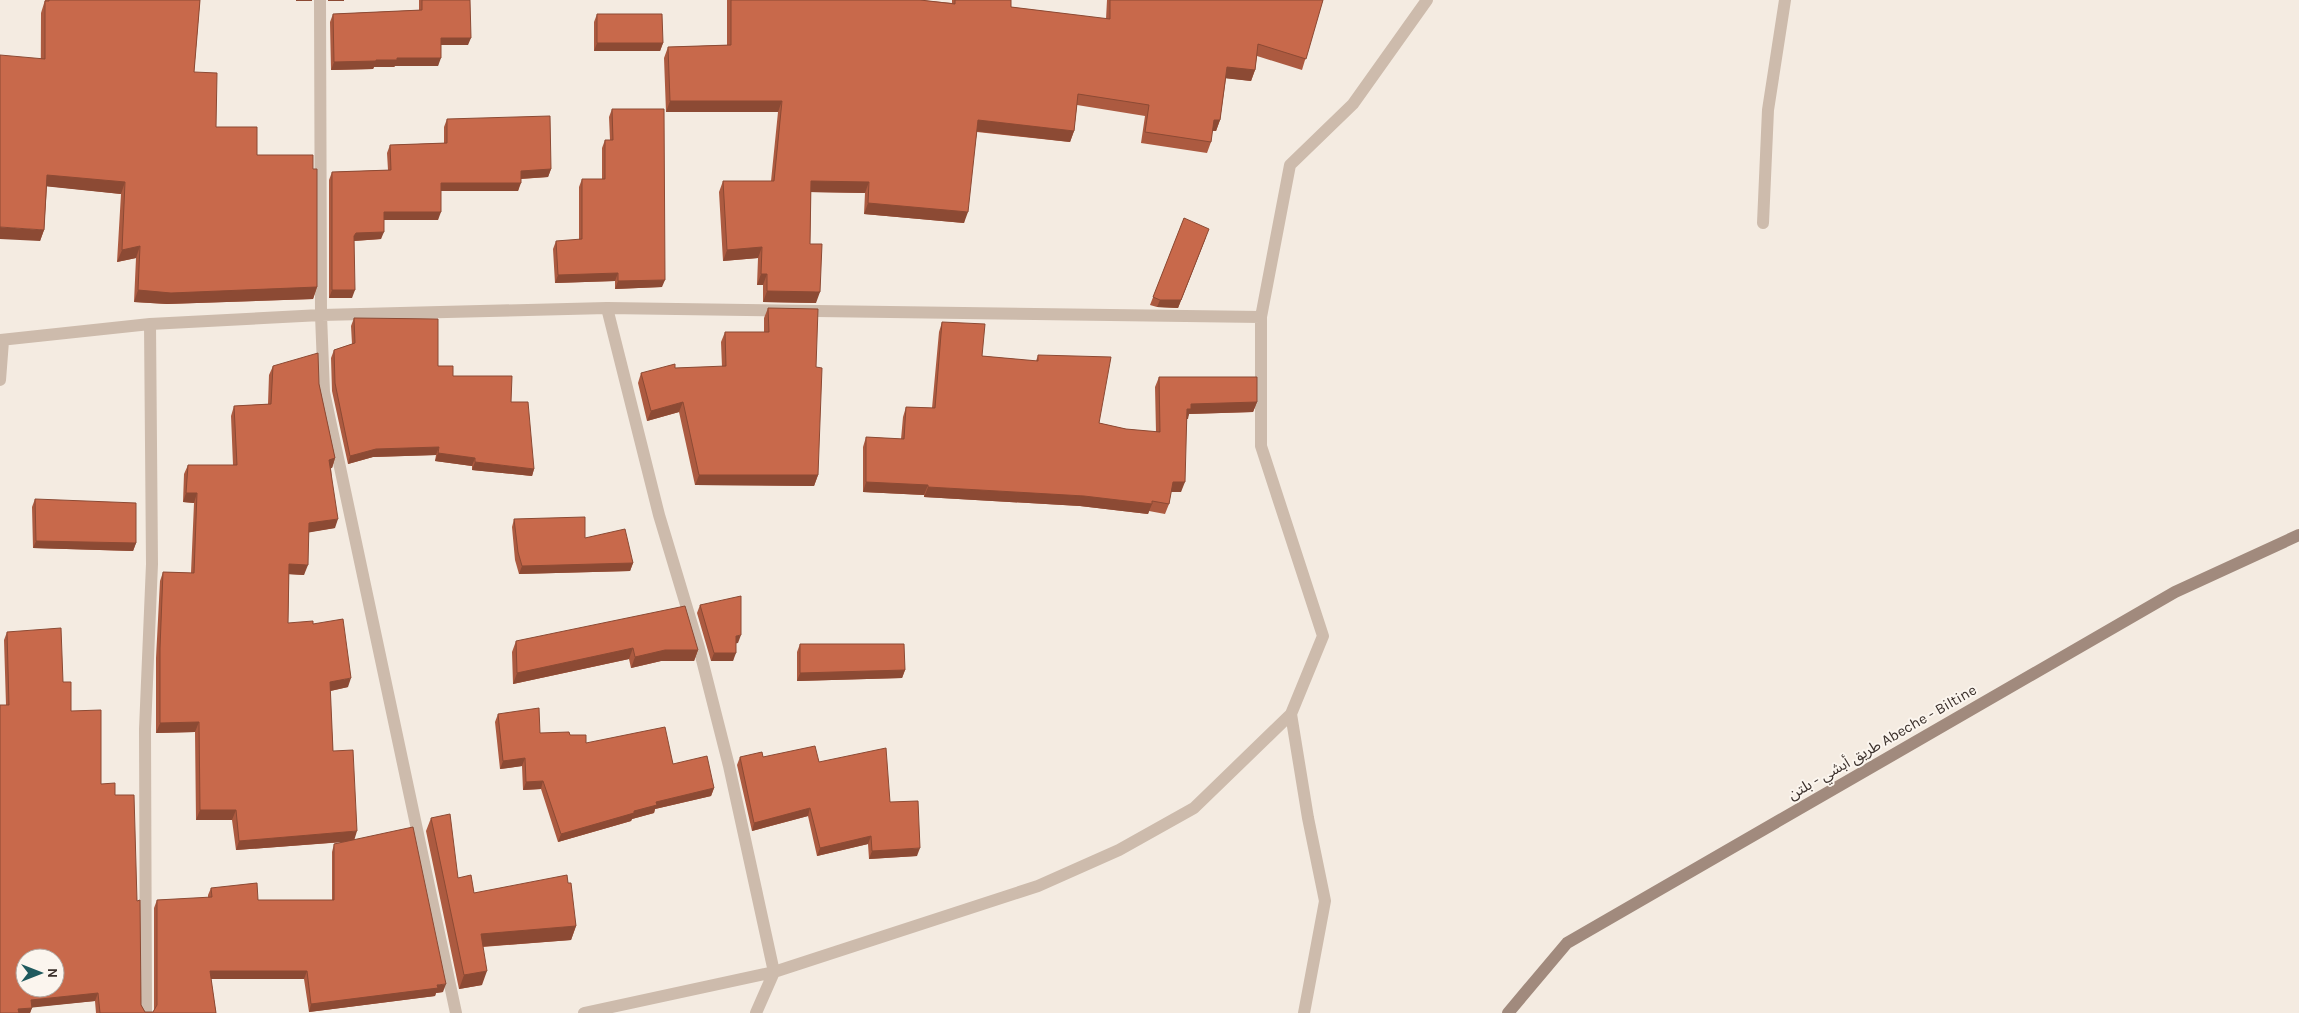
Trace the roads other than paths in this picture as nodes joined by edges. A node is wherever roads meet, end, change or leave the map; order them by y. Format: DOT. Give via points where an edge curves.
graph roads {
  1 [pos="320,0"];
  2 [pos="1427,0"];
  3 [pos="1785,0"];
  4 [pos="1763,223"];
  5 [pos="607,308"];
  6 [pos="321,315"];
  7 [pos="1261,316"];
  8 [pos="150,324"];
  9 [pos="2,341"];
  10 [pos="0,380"];
  11 [pos="2299,535"];
  12 [pos="1291,714"];
  13 [pos="774,972"];
  14 [pos="146,1013"];
  15 [pos="456,1013"];
  16 [pos="584,1013"];
  17 [pos="756,1013"];
  18 [pos="1304,1013"];
  19 [pos="1508,1013"];
  1 -- 6 [label="street"];
  2 -- 7 [label="street" via="1353,104 1290,165"];
  3 -- 4 [label="street" via="1768,110"];
  5 -- 6 [label="street"];
  5 -- 7 [label="street"];
  5 -- 13 [label="street" via="659,515 700,648"];
  6 -- 8 [label="street"];
  6 -- 15 [label="street" via="324,392"];
  7 -- 12 [label="street" via="1261,446 1323,636"];
  8 -- 9 [label="street"];
  8 -- 14 [label="street" via="152,564 145,729"];
  9 -- 10 [label="street"];
  11 -- 19 [label="main road, طريق أبشي - بلتن Abeche - Biltine" via="2175,592 1567,943"];
  12 -- 13 [label="street" via="1194,808 1119,850 1038,886"];
  12 -- 18 [label="street" via="1325,901"];
  13 -- 16 [label="street"];
  13 -- 17 [label="street"];
}
